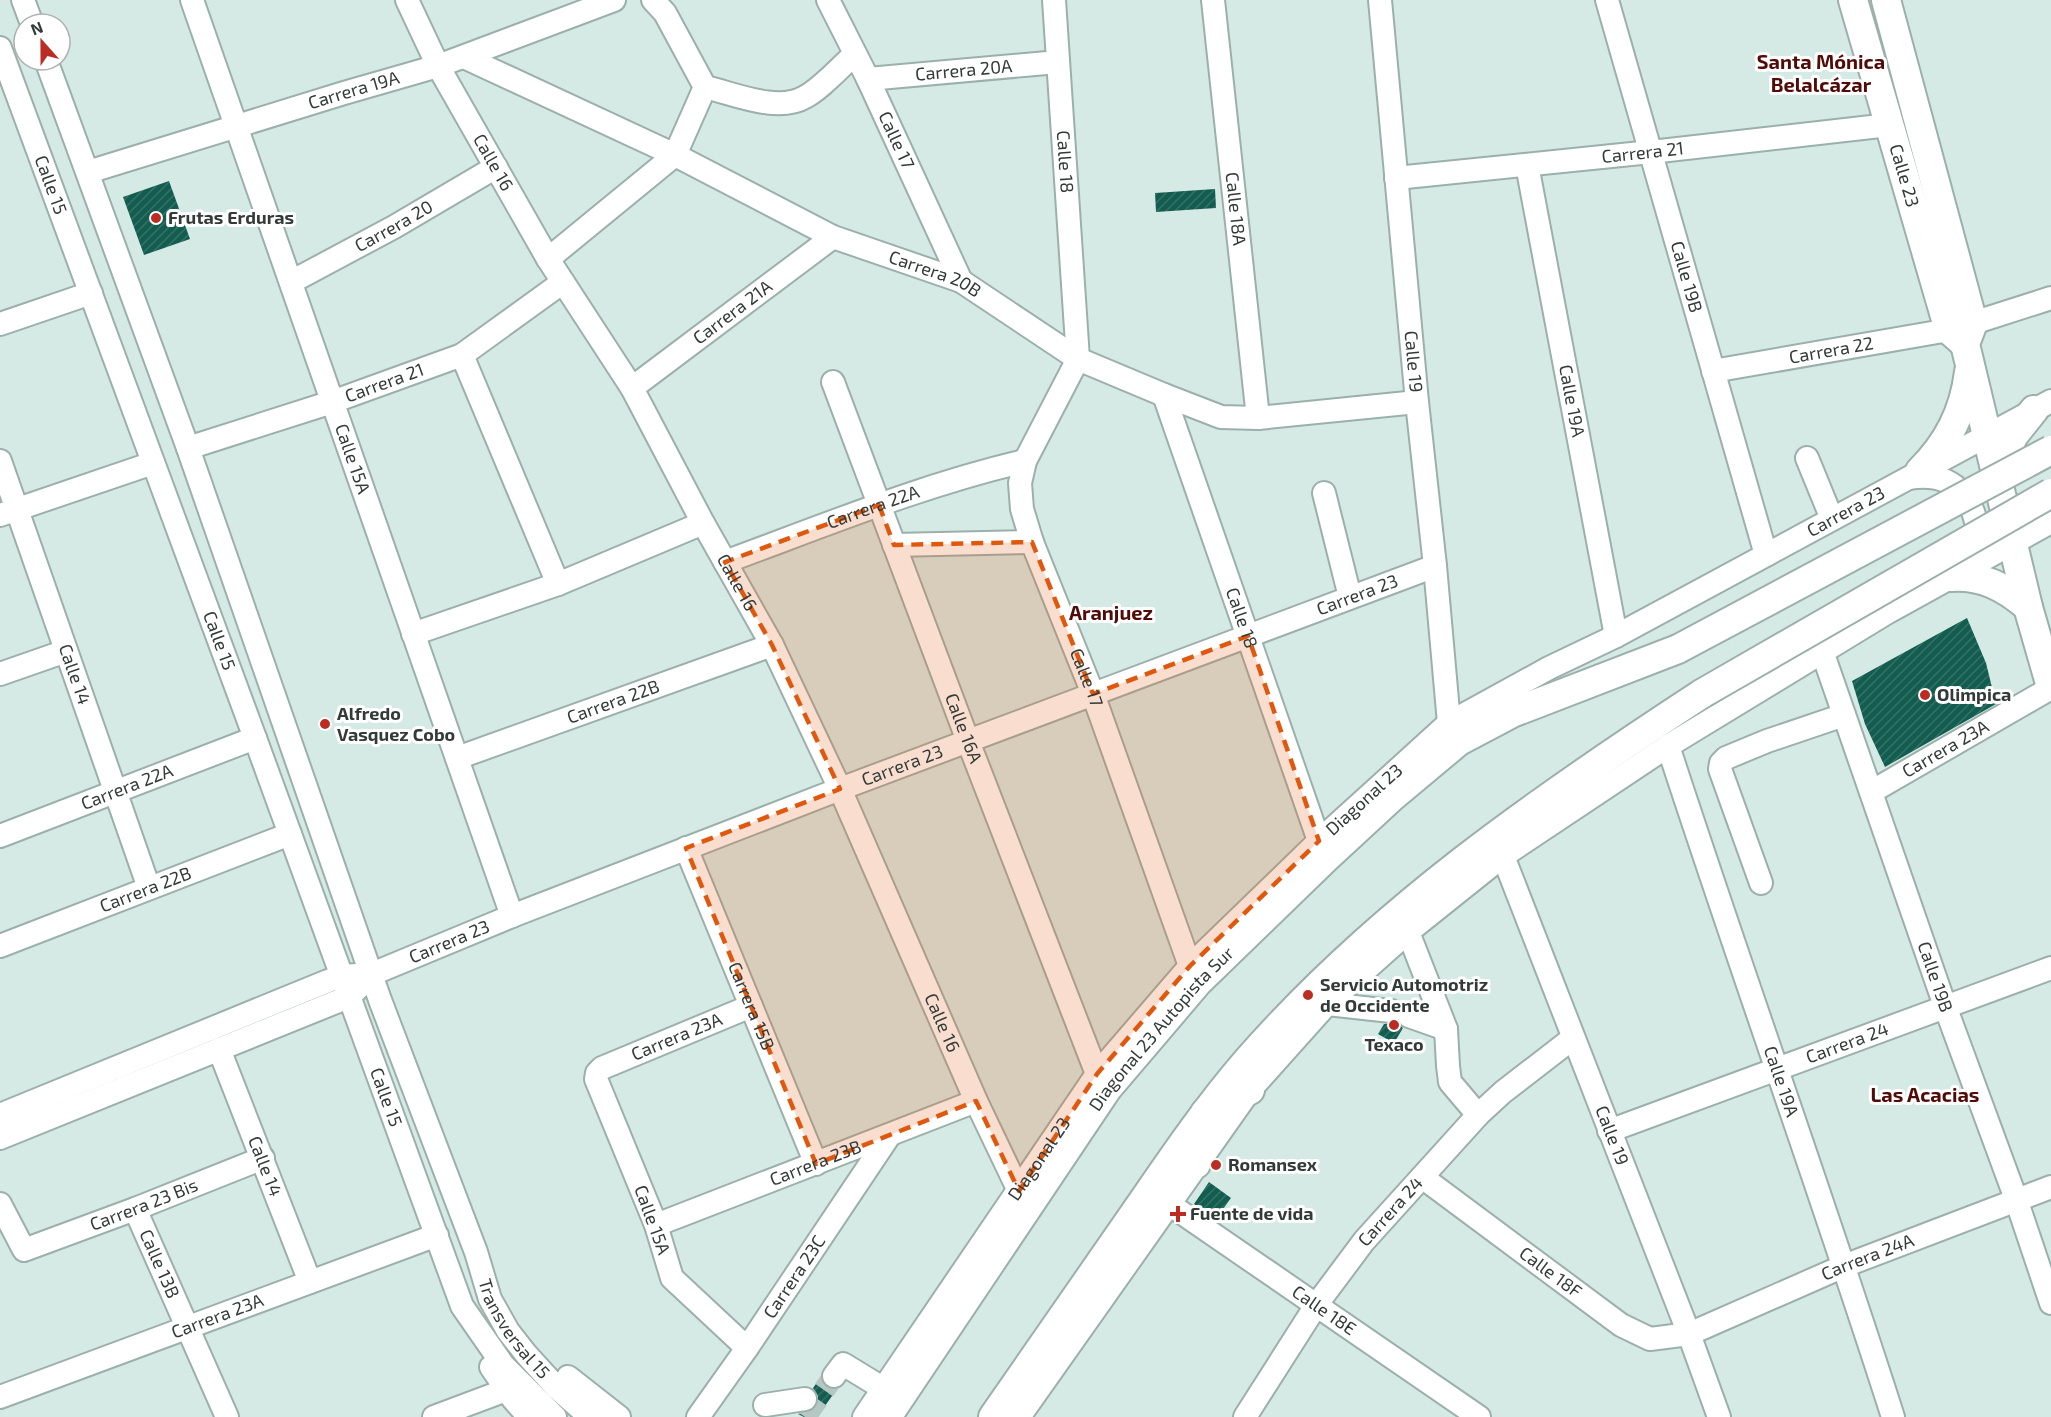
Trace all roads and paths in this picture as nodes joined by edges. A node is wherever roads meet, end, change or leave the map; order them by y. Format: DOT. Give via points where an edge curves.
graph roads {
  1 [pos="192,0"];
  2 [pos="407,0"];
  3 [pos="614,0"];
  4 [pos="654,0"];
  5 [pos="828,0"];
  6 [pos="1054,0"];
  7 [pos="1213,0"];
  8 [pos="1380,0"];
  9 [pos="1606,0"];
  10 [pos="1854,0"];
  11 [pos="1886,0"];
  12 [pos="0,48"];
  13 [pos="855,54"];
  14 [pos="464,57"];
  15 [pos="1058,62"];
  16 [pos="438,66"];
  17 [pos="50,72"];
  18 [pos="868,79"];
  19 [pos="705,87"];
  20 [pos="8,93"];
  21 [pos="1889,124"];
  22 [pos="236,126"];
  23 [pos="1651,152"];
  24 [pos="675,155"];
  25 [pos="1527,165"];
  26 [pos="496,167"];
  27 [pos="88,172"];
  28 [pos="1396,178"];
  29 [pos="833,237"];
  30 [pos="549,260"];
  31 [pos="291,282"];
  32 [pos="563,282"];
  33 [pos="961,282"];
  34 [pos="91,293"];
  35 [pos="2051,298"];
  36 [pos="0,324"];
  37 [pos="1964,340"];
  38 [pos="462,355"];
  39 [pos="1078,359"];
  40 [pos="1713,371"];
  41 [pos="833,382"];
  42 [pos="632,388"];
  43 [pos="1164,395"];
  44 [pos="332,402"];
  45 [pos="1417,402"];
  46 [pos="2043,406"];
  47 [pos="1258,417"];
  48 [pos="1987,434"];
  49 [pos="188,448"];
  50 [pos="2051,450"];
  51 [pos="1807,458"];
  52 [pos="0,461"];
  53 [pos="1025,461"];
  54 [pos="153,463"];
  55 [pos="1996,472"];
  56 [pos="1914,475"];
  57 [pos="1324,493"];
  58 [pos="2051,494"];
  59 [pos="879,505"];
  60 [pos="2004,505"];
  61 [pos="8,512"];
  62 [pos="1832,519"];
  63 [pos="2051,521"];
  64 [pos="703,523"];
  65 [pos="1032,542"];
  66 [pos="2013,542"];
  67 [pos="894,544"];
  68 [pos="1766,555"];
  69 [pos="725,562"];
  70 [pos="1435,566"];
  71 [pos="1955,575"];
  72 [pos="558,584"];
  73 [pos="1350,597"];
  74 [pos="2028,607"];
  75 [pos="413,634"];
  76 [pos="1248,636"];
  77 [pos="1616,636"];
  78 [pos="772,645"];
  79 [pos="66,651"];
  80 [pos="1822,651"];
  81 [pos="0,674"];
  82 [pos="2051,687"];
  83 [pos="1093,694"];
  84 [pos="1844,715"];
  85 [pos="1454,732"];
  86 [pos="255,738"];
  87 [pos="968,741"];
  88 [pos="1668,746"];
  89 [pos="457,758"];
  90 [pos="840,789"];
  91 [pos="116,791"];
  92 [pos="1871,792"];
  93 [pos="290,834"];
  94 [pos="0,836"];
  95 [pos="1319,840"];
  96 [pos="1499,846"];
  97 [pos="686,848"];
  98 [pos="1761,883"];
  99 [pos="149,888"];
  100 [pos="512,916"];
  101 [pos="1408,932"];
  102 [pos="0,946"];
  103 [pos="1190,966"];
  104 [pos="2051,968"];
  105 [pos="372,974"];
  106 [pos="346,986"];
  107 [pos="1327,1004"];
  108 [pos="751,1006"];
  109 [pos="1946,1006"];
  110 [pos="1446,1029"];
  111 [pos="1574,1038"];
  112 [pos="219,1049"];
  113 [pos="602,1068"];
  114 [pos="1775,1069"];
  115 [pos="1097,1074"];
  116 [pos="1250,1090"];
  117 [pos="976,1101"];
  118 [pos="1205,1113"];
  119 [pos="0,1115"];
  120 [pos="1478,1115"];
  121 [pos="1609,1131"];
  122 [pos="889,1136"];
  123 [pos="0,1138"];
  124 [pos="263,1158"];
  125 [pos="816,1164"];
  126 [pos="1196,1164"];
  127 [pos="1422,1177"];
  128 [pos="2051,1186"];
  129 [pos="1019,1191"];
  130 [pos="2016,1199"];
  131 [pos="0,1204"];
  132 [pos="1169,1204"];
  133 [pos="135,1209"];
  134 [pos="465,1225"];
  135 [pos="656,1225"];
  136 [pos="437,1235"];
  137 [pos="476,1252"];
  138 [pos="1844,1266"];
  139 [pos="310,1282"];
  140 [pos="2051,1303"];
  141 [pos="1317,1304"];
  142 [pos="462,1306"];
  143 [pos="188,1327"];
  144 [pos="1689,1334"];
  145 [pos="747,1348"];
  146 [pos="834,1376"];
  147 [pos="884,1389"];
  148 [pos="506,1390"];
  149 [pos="0,1396"];
  150 [pos="805,1399"];
  151 [pos="765,1405"];
  152 [pos="227,1417"];
  153 [pos="434,1417"];
  154 [pos="529,1417"];
  155 [pos="555,1417"];
  156 [pos="590,1417"];
  157 [pos="619,1417"];
  158 [pos="698,1417"];
  159 [pos="864,1417"];
  160 [pos="887,1417"];
  161 [pos="993,1417"];
  162 [pos="1019,1417"];
  163 [pos="1245,1417"];
  164 [pos="1479,1417"];
  165 [pos="1719,1417"];
  166 [pos="1893,1417"];
  1 -- 22 [label="street, Calle 15A"];
  2 -- 16 [label="street, Calle 16"];
  3 -- 14 [label="street, Carrera 19A"];
  4 -- 19 [label="street"];
  5 -- 13 [label="street, Calle 17"];
  6 -- 15 [label="street, Calle 18"];
  7 -- 47 [label="street, Calle 18A"];
  8 -- 28 [label="street, Calle 19"];
  9 -- 23 [label="street, Calle 19B"];
  10 -- 21 [label="main road, Calle 23"];
  11 -- 37 [label="main road, Calle 23"];
  12 -- 20 [label="street, Calle 15"];
  13 -- 18 [label="street, Calle 17"];
  13 -- 19 [label="street" via="807,96 792,103 775,104"];
  14 -- 16 [label="street, Carrera 19A"];
  14 -- 24 [label="street, Carrera 20B"];
  15 -- 18 [label="street, Carrera 20A"];
  15 -- 39 [label="street, Calle 18"];
  16 -- 22 [label="street, Carrera 19A"];
  16 -- 26 [label="street, Calle 16"];
  17 -- 27 [label="street, Calle 15"];
  18 -- 33 [label="street, Calle 17"];
  19 -- 24 [label="street"];
  20 -- 34 [label="street, Calle 15"];
  21 -- 23 [label="street, Carrera 21"];
  21 -- 37 [label="main road, Calle 23"];
  22 -- 27 [label="street, Carrera 19A"];
  22 -- 31 [label="street, Calle 15A"];
  23 -- 25 [label="street, Carrera 21"];
  23 -- 40 [label="street, Calle 19B"];
  24 -- 29 [label="street, Carrera 20B"];
  24 -- 30 [label="street"];
  25 -- 28 [label="street, Carrera 21"];
  25 -- 77 [label="street, Calle 19A"];
  26 -- 30 [label="street, Calle 16"];
  26 -- 31 [label="street, Carrera 20"];
  27 -- 49 [label="street, Calle 15"];
  28 -- 45 [label="street, Calle 19"];
  29 -- 33 [label="street, Carrera 20B"];
  29 -- 42 [label="street, Carrera 21A"];
  30 -- 32 [label="street, Calle 16"];
  31 -- 44 [label="street, Calle 15A"];
  32 -- 38 [label="street, Carrera 21"];
  32 -- 42 [label="street, Calle 16"];
  33 -- 39 [label="street, Carrera 20B"];
  34 -- 36 [label="street"];
  34 -- 54 [label="street, Calle 15"];
  35 -- 37 [label="street, Carrera 22"];
  37 -- 40 [label="street, Carrera 22"];
  37 -- 48 [label="main road, Calle 23"];
  37 -- 56 [label="main road" via="1964,401 1949,435 1933,458"];
  38 -- 44 [label="street, Carrera 21"];
  38 -- 72 [label="street"];
  39 -- 43 [label="street, Carrera 20B"];
  39 -- 53 [label="street, Calle 17"];
  40 -- 68 [label="street, Calle 19B"];
  41 -- 59 [label="street, Calle 16A"];
  42 -- 64 [label="street, Calle 16"];
  43 -- 47 [label="street, Carrera 20B" via="1221,417"];
  43 -- 76 [label="street, Calle 18"];
  44 -- 49 [label="street, Carrera 21"];
  44 -- 75 [label="street, Calle 15A"];
  45 -- 47 [label="street, Carrera 20B"];
  45 -- 70 [label="street, Calle 19"];
  46 -- 48 [label="street, Carrera 23"];
  46 -- 55 [label="main road" via="2014,435"];
  48 -- 55 [label="main road, Calle 23"];
  48 -- 56 [label="street, Carrera 23"];
  49 -- 105 [label="street, Calle 15"];
  50 -- 85 [label="main road, Diagonal 23 Autopista Sur, bridge" via="1678,650"];
  51 -- 62 [label="street"];
  52 -- 61 [label="street, Calle 14"];
  53 -- 59 [label="street, Carrera 22A"];
  53 -- 65 [label="street, Calle 17" via="1020,483 1022,509"];
  54 -- 61 [label="street"];
  54 -- 86 [label="street, Calle 15"];
  55 -- 60 [label="main road, Calle 23"];
  56 -- 62 [label="street, Carrera 23"];
  56 -- 71 [label="street" via="1948,482 1970,504 1977,540 1970,559"];
  57 -- 73 [label="street"];
  58 -- 96 [label="main road, bridge" via="1702,693 1594,764"];
  59 -- 67 [label="street, Calle 16A"];
  59 -- 69 [label="street, Carrera 22A"];
  60 -- 63 [label="main road"];
  60 -- 66 [label="main road, Calle 23"];
  61 -- 79 [label="street, Calle 14"];
  62 -- 68 [label="street, Carrera 23"];
  63 -- 66 [label="street"];
  64 -- 69 [label="street, Calle 16"];
  64 -- 72 [label="street"];
  65 -- 67 [label="street"];
  65 -- 83 [label="street, Calle 17"];
  66 -- 71 [label="street"];
  66 -- 74 [label="main road, Calle 23"];
  67 -- 87 [label="street, Calle 16A"];
  68 -- 77 [label="street, Carrera 23"];
  69 -- 78 [label="street, Calle 16"];
  70 -- 73 [label="street, Carrera 23"];
  70 -- 85 [label="street, Calle 19"];
  71 -- 74 [label="main road" via="1986,580"];
  71 -- 80 [label="street"];
  72 -- 75 [label="street"];
  73 -- 76 [label="street, Carrera 23"];
  74 -- 82 [label="main road, Calle 23"];
  75 -- 89 [label="street, Calle 15A"];
  76 -- 83 [label="street, Carrera 23"];
  76 -- 95 [label="street, Calle 18"];
  77 -- 85 [label="street, Carrera 23" via="1549,668"];
  78 -- 89 [label="street, Carrera 22B"];
  78 -- 90 [label="street, Calle 16"];
  79 -- 81 [label="street"];
  79 -- 91 [label="street, Calle 14"];
  80 -- 84 [label="street, Calle 19B"];
  80 -- 88 [label="street"];
  82 -- 92 [label="street, Carrera 23A"];
  83 -- 87 [label="street, Carrera 23"];
  83 -- 103 [label="street, Calle 17"];
  84 -- 92 [label="street, Calle 19B"];
  84 -- 98 [label="street" via="1767,741 1721,763"];
  85 -- 95 [label="street, Diagonal 23"];
  85 -- 160 [label="main road, Diagonal 23 Autopista Sur" via="1198,982 1107,1089"];
  86 -- 91 [label="street, Carrera 22A"];
  86 -- 93 [label="street, Calle 15"];
  87 -- 90 [label="street, Carrera 23"];
  87 -- 115 [label="street, Calle 16A"];
  88 -- 96 [label="street"];
  88 -- 114 [label="street, Calle 19A"];
  89 -- 100 [label="street, Calle 15A"];
  90 -- 97 [label="street, Carrera 23"];
  90 -- 117 [label="street, Calle 16"];
  91 -- 94 [label="street, Carrera 22A"];
  91 -- 99 [label="street, Calle 14"];
  92 -- 109 [label="street, Calle 19B"];
  93 -- 99 [label="street, Carrera 22B"];
  93 -- 106 [label="street, Calle 15"];
  95 -- 103 [label="street, Diagonal 23"];
  96 -- 101 [label="street"];
  96 -- 111 [label="street, Calle 19"];
  96 -- 118 [label="main road" via="1412,901 1353,951 1247,1061"];
  97 -- 100 [label="street, Carrera 23"];
  97 -- 108 [label="street, Carrera 15B"];
  99 -- 102 [label="street, Carrera 22B"];
  100 -- 105 [label="street, Carrera 23"];
  101 -- 107 [label="street"];
  101 -- 110 [label="street"];
  103 -- 115 [label="street, Diagonal 23"];
  104 -- 109 [label="street, Carrera 24"];
  105 -- 106 [label="street, Carrera 23"];
  105 -- 134 [label="street, Calle 15"];
  106 -- 112 [label="street, Carrera 23"];
  106 -- 119 [label="street, Carrera 23"];
  106 -- 136 [label="street, Calle 15"];
  107 -- 110 [label="street" via="1400,1014"];
  107 -- 116 [label="street"];
  108 -- 113 [label="street, Carrera 23A"];
  108 -- 125 [label="street, Carrera 15B"];
  109 -- 114 [label="street, Carrera 24"];
  109 -- 130 [label="street, Calle 19B"];
  110 -- 120 [label="street" via="1450,1082"];
  111 -- 120 [label="street, Carrera 24"];
  111 -- 121 [label="street, Calle 19"];
  112 -- 123 [label="street, Carrera 23"];
  112 -- 124 [label="street, Calle 14"];
  113 -- 135 [label="street, Calle 15A" via="596,1079"];
  114 -- 121 [label="street, Carrera 24"];
  114 -- 138 [label="street, Calle 19A"];
  115 -- 129 [label="street, Diagonal 23"];
  116 -- 118 [label="main road"];
  116 -- 126 [label="street"];
  117 -- 122 [label="street, Carrera 23B"];
  117 -- 129 [label="street, Calle 16"];
  118 -- 126 [label="main road"];
  118 -- 161 [label="main road"];
  120 -- 127 [label="street, Carrera 24"];
  121 -- 144 [label="street, Calle 19"];
  122 -- 125 [label="street, Carrera 23B"];
  122 -- 145 [label="street, Carrera 23C"];
  124 -- 133 [label="street, Carrera 23 Bis"];
  124 -- 139 [label="street, Calle 14"];
  125 -- 135 [label="street, Carrera 23B"];
  126 -- 132 [label="street"];
  127 -- 141 [label="street, Carrera 24" via="1364,1241"];
  127 -- 144 [label="street, Calle 18F" via="1621,1324 1650,1339"];
  128 -- 130 [label="street, Carrera 24A"];
  129 -- 147 [label="street, Diagonal 23"];
  130 -- 138 [label="street, Carrera 24A"];
  130 -- 140 [label="street, Calle 19B"];
  131 -- 133 [label="street, Carrera 23 Bis" via="24,1250"];
  132 -- 141 [label="street, Calle 18E"];
  132 -- 162 [label="street"];
  133 -- 143 [label="street, Calle 13B"];
  134 -- 137 [label="street, Transversal 15"];
  135 -- 145 [label="street, Calle 15A" via="672,1278"];
  136 -- 139 [label="street, Carrera 23A"];
  136 -- 142 [label="street, Transversal 15"];
  137 -- 156 [label="street, Transversal 15" via="490,1299 508,1331 557,1388"];
  137 -- 157 [label="street" via="501,1299 529,1336 570,1379"];
  138 -- 144 [label="street, Carrera 24A"];
  138 -- 166 [label="street, Calle 19A"];
  139 -- 143 [label="street, Carrera 23A"];
  141 -- 163 [label="street, Carrera 24"];
  141 -- 164 [label="street, Calle 18E"];
  142 -- 148 [label="street"];
  142 -- 155 [label="street, Transversal 15" via="503,1365"];
  143 -- 149 [label="street, Carrera 23A"];
  143 -- 152 [label="street, Calle 13B"];
  144 -- 165 [label="street, Calle 19"];
  145 -- 158 [label="street, Carrera 23C"];
  146 -- 147 [label="street" via="843,1364"];
  147 -- 159 [label="street, Diagonal 23"];
  148 -- 153 [label="street"];
  148 -- 154 [label="street"];
  150 -- 151 [label="street"];
}
